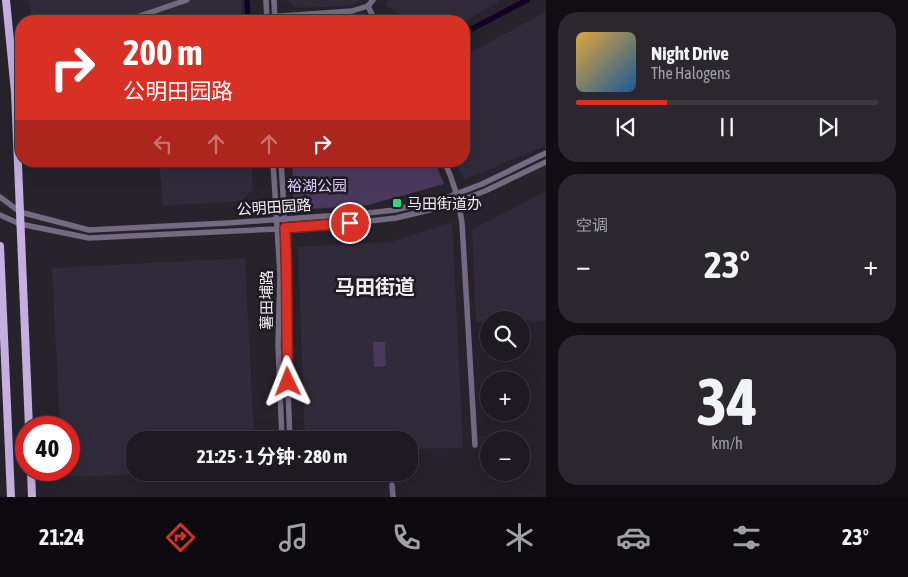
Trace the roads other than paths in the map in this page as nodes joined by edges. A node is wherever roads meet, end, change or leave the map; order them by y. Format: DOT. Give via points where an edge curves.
graph roads {
  1 [pos="6,0"];
  2 [pos="187,0"];
  3 [pos="266,0"];
  4 [pos="274,0"];
  5 [pos="374,0"];
  6 [pos="368,6"];
  7 [pos="143,15"];
  8 [pos="267,15"];
  9 [pos="275,15"];
  10 [pos="314,15"];
  11 [pos="372,15"];
  12 [pos="15,92"];
  13 [pos="546,153"];
  14 [pos="546,162"];
  15 [pos="18,167"];
  16 [pos="273,167"];
  17 [pos="281,167"];
  18 [pos="447,167"];
  19 [pos="457,194"];
  20 [pos="0,196"];
  21 [pos="459,201"];
  22 [pos="20,212"];
  23 [pos="0,215"];
  24 [pos="284,219"];
  25 [pos="276,220"];
  26 [pos="20,224"];
  27 [pos="285,228"];
  28 [pos="277,229"];
  29 [pos="0,246"];
  30 [pos="28,416"];
  31 [pos="282,431"];
  32 [pos="290,431"];
  33 [pos="474,445"];
  34 [pos="31,481"];
  35 [pos="392,485"];
  36 [pos="11,497"];
  37 [pos="32,497"];
  38 [pos="393,497"];
  1 -- 12 [label="main road"];
  2 -- 7 [label="street"];
  3 -- 8 [label="street"];
  4 -- 9 [label="street"];
  5 -- 6 [label="street"];
  6 -- 10 [label="street"];
  6 -- 11 [label="street"];
  13 -- 19 [label="street, 公明田园路"];
  14 -- 21 [label="street, 公明田园路"];
  15 -- 22 [label="main road"];
  16 -- 25 [label="street, 薯田埔路"];
  17 -- 24 [label="street, 薯田埔路"];
  18 -- 19 [label="street"];
  19 -- 21 [label="street"];
  19 -- 24 [label="street, 公明田园路" via="395,210"];
  20 -- 22 [label="street, 公明田园路"];
  21 -- 27 [label="street, 公明田园路" via="396,218"];
  21 -- 33 [label="street"];
  22 -- 25 [label="street, 公明田园路" via="89,230"];
  22 -- 26 [label="main road"];
  23 -- 26 [label="street, 公明田园路"];
  24 -- 25 [label="street, 公明田园路"];
  24 -- 27 [label="street, 薯田埔路"];
  25 -- 28 [label="street, 薯田埔路"];
  26 -- 28 [label="street, 公明田园路" via="89,238"];
  26 -- 30 [label="main road"];
  27 -- 28 [label="street, 公明田园路"];
  27 -- 32 [label="street, 薯田埔路"];
  28 -- 31 [label="street, 薯田埔路"];
  29 -- 36 [label="main road"];
  34 -- 37 [label="main road"];
  35 -- 38 [label="street"];
}
